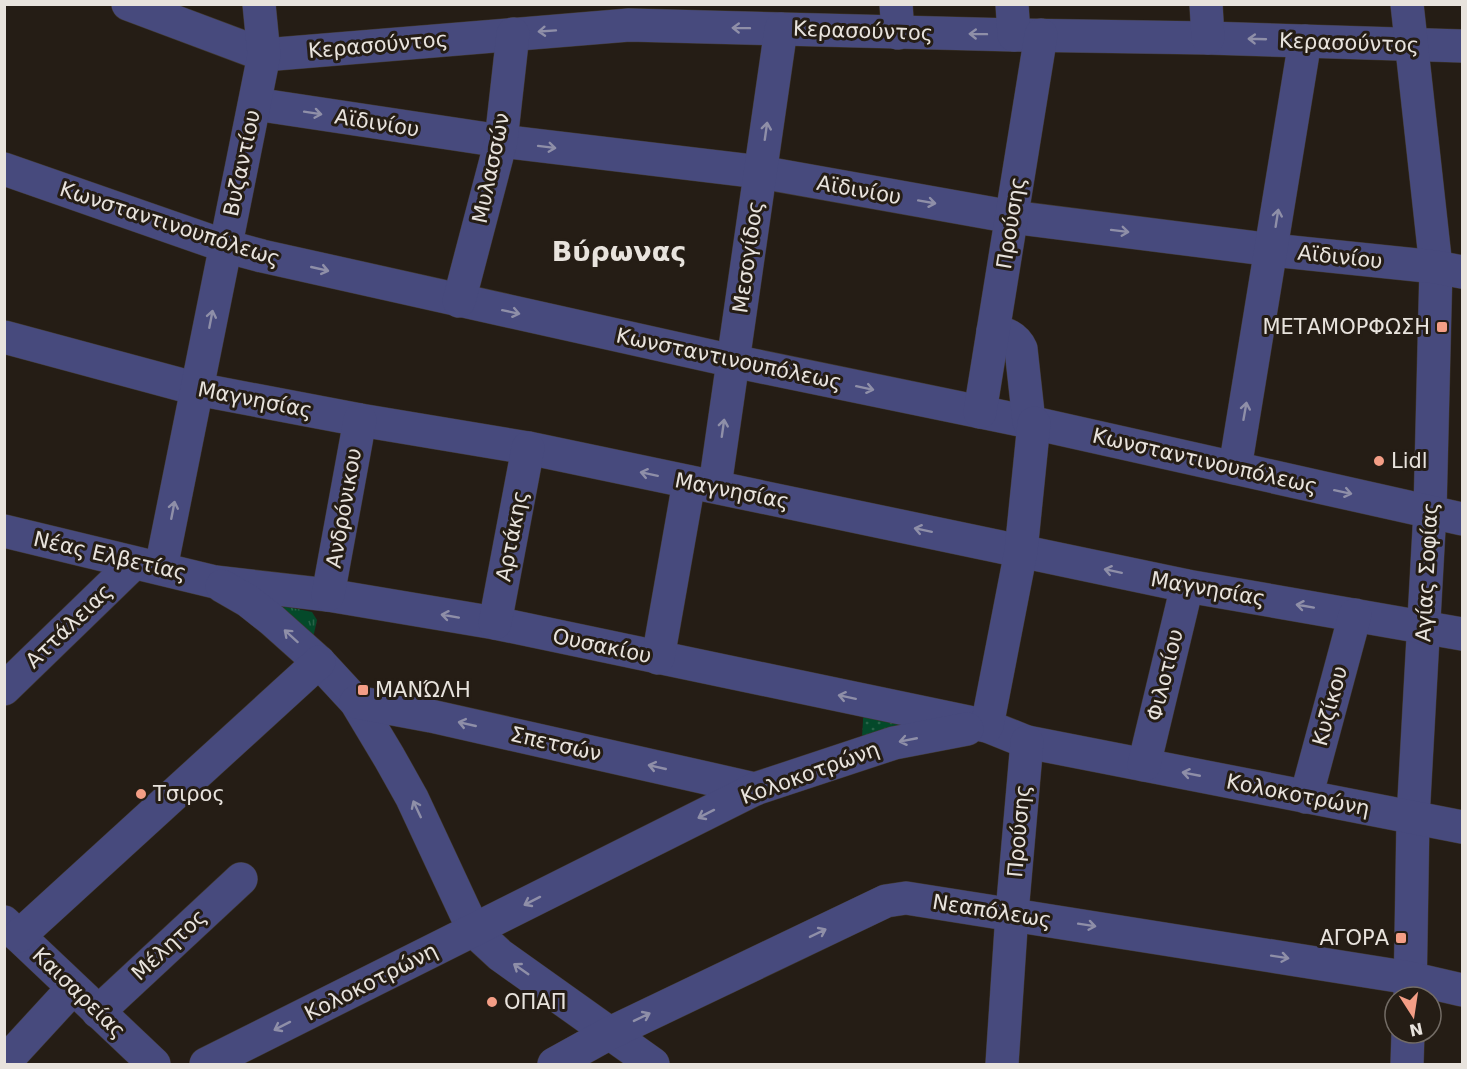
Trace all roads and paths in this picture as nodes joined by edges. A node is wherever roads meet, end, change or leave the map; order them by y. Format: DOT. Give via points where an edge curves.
graph roads {
  1 [pos="128,4"];
  2 [pos="259,4"];
  3 [pos="1206,4"];
  4 [pos="1407,4"];
  5 [pos="628,15"];
  6 [pos="897,19"];
  7 [pos="1022,25"];
  8 [pos="781,29"];
  9 [pos="513,34"];
  10 [pos="1208,38"];
  11 [pos="1305,41"];
  12 [pos="1411,45"];
  13 [pos="1462,46"];
  14 [pos="264,55"];
  15 [pos="255,104"];
  16 [pos="501,141"];
  17 [pos="4,170"];
  18 [pos="760,172"];
  19 [pos="1012,218"];
  20 [pos="225,246"];
  21 [pos="1272,250"];
  22 [pos="1449,269"];
  23 [pos="459,301"];
  24 [pos="993,331"];
  25 [pos="4,337"];
  26 [pos="733,361"];
  27 [pos="197,389"];
  28 [pos="980,412"];
  29 [pos="360,420"];
  30 [pos="1032,422"];
  31 [pos="528,448"];
  32 [pos="1235,468"];
  33 [pos="702,484"];
  34 [pos="1430,511"];
  35 [pos="1462,519"];
  36 [pos="4,531"];
  37 [pos="1021,551"];
  38 [pos="148,565"];
  39 [pos="215,582"];
  40 [pos="1187,586"];
  41 [pos="328,595"];
  42 [pos="1354,615"];
  43 [pos="495,623"];
  44 [pos="1425,627"];
  45 [pos="1462,634"];
  46 [pos="658,658"];
  47 [pos="319,662"];
  48 [pos="4,690"];
  49 [pos="356,702"];
  50 [pos="987,726"];
  51 [pos="1027,742"];
  52 [pos="1144,765"];
  53 [pos="755,789"];
  54 [pos="1306,797"];
  55 [pos="1413,818"];
  56 [pos="1462,827"];
  57 [pos="241,879"];
  58 [pos="1012,913"];
  59 [pos="12,929"];
  60 [pos="474,931"];
  61 [pos="1399,985"];
  62 [pos="1410,985"];
  63 [pos="73,988"];
  64 [pos="1443,989"];
  65 [pos="1462,990"];
  66 [pos="98,1012"];
  67 [pos="610,1033"];
  68 [pos="1408,1045"];
  69 [pos="4,1063"];
  70 [pos="154,1065"];
  71 [pos="206,1065"];
  72 [pos="554,1065"];
  73 [pos="653,1065"];
  74 [pos="1002,1065"];
  75 [pos="1407,1065"];
  1 -- 14 [label="street"];
  2 -- 14 [label="street, Βυζαντίου"];
  3 -- 10 [label="street"];
  4 -- 12 [label="street, Αγίας Σοφίας"];
  8 -- 5 [label="street, Κερασούντος, one-way"];
  5 -- 9 [label="street, Κερασούντος, one-way"];
  7 -- 6 [label="street, Κερασούντος, one-way"];
  6 -- 8 [label="street, Κερασούντος"];
  7 -- 10 [label="street, Κερασούντος"];
  7 -- 19 [label="street, Προύσης"];
  18 -- 8 [label="street, Μεσογίδος, one-way"];
  9 -- 14 [label="street, Κερασούντος"];
  9 -- 16 [label="street, Μυλασσών"];
  11 -- 10 [label="street, Κερασούντος, one-way"];
  11 -- 12 [label="street, Κερασούντος"];
  21 -- 11 [label="street, one-way"];
  12 -- 13 [label="street, Κερασούντος"];
  12 -- 22 [label="street, Αγίας Σοφίας"];
  14 -- 15 [label="street, Βυζαντίου"];
  15 -- 16 [label="street, Αϊδινίου, one-way"];
  15 -- 20 [label="street, Βυζαντίου"];
  16 -- 18 [label="street, Αϊδινίου, one-way"];
  16 -- 23 [label="street, Μυλασσών"];
  17 -- 20 [label="street, Κωνσταντινουπόλεως"];
  18 -- 19 [label="street, Αϊδινίου, one-way"];
  18 -- 26 [label="street, Μεσογίδος"];
  19 -- 21 [label="street, Αϊδινίου, one-way"];
  19 -- 24 [label="street, Προύσης"];
  20 -- 23 [label="street, Κωνσταντινουπόλεως, one-way"];
  27 -- 20 [label="street, Βυζαντίου, one-way"];
  21 -- 22 [label="street, Αϊδινίου"];
  32 -- 21 [label="street, one-way"];
  22 -- 34 [label="street, Αγίας Σοφίας"];
  23 -- 26 [label="street, Κωνσταντινουπόλεως, one-way"];
  24 -- 28 [label="street, Προύσης"];
  24 -- 30 [label="street" via="1008,334 1021,348"];
  25 -- 27 [label="street, Μαγνησίας"];
  26 -- 28 [label="street, Κωνσταντινουπόλεως, one-way"];
  33 -- 26 [label="street, Μεσογίδος, one-way"];
  27 -- 29 [label="street, Μαγνησίας"];
  38 -- 27 [label="street, Βυζαντίου, one-way"];
  28 -- 30 [label="street, Κωνσταντινουπόλεως"];
  29 -- 31 [label="street, Μαγνησίας"];
  29 -- 41 [label="street, Ανδρόνικου"];
  30 -- 32 [label="street, Κωνσταντινουπόλεως"];
  30 -- 37 [label="street"];
  33 -- 31 [label="street, Μαγνησίας, one-way"];
  31 -- 43 [label="street, Αρτάκης"];
  32 -- 34 [label="street, Κωνσταντινουπόλεως, one-way"];
  37 -- 33 [label="street, Μαγνησίας, one-way"];
  33 -- 46 [label="street, Μεσογίδος"];
  34 -- 35 [label="street, Κωνσταντινουπόλεως"];
  34 -- 44 [label="street, Αγίας Σοφίας"];
  36 -- 38 [label="street, Νέας Ελβετίας"];
  40 -- 37 [label="street, Μαγνησίας, one-way"];
  37 -- 50 [label="street"];
  38 -- 39 [label="street, Νέας Ελβετίας"];
  38 -- 48 [label="street, Αττάλειας"];
  39 -- 41 [label="street, Ουσακίου"];
  47 -- 39 [label="street, one-way" via="248,600"];
  42 -- 40 [label="street, Μαγνησίας, one-way"];
  40 -- 52 [label="street, Φιλοτίου"];
  43 -- 41 [label="street, Ουσακίου, one-way"];
  42 -- 44 [label="street, Μαγνησίας"];
  42 -- 54 [label="street, Κυζίκου"];
  43 -- 46 [label="street, Ουσακίου"];
  44 -- 45 [label="street, Μαγνησίας"];
  44 -- 55 [label="street, Αγίας Σοφίας"];
  50 -- 46 [label="street, Ουσακίου, one-way"];
  47 -- 49 [label="street"];
  47 -- 59 [label="street"];
  53 -- 49 [label="street, Σπετσών, one-way"];
  60 -- 49 [label="street, one-way" via="412,798"];
  50 -- 51 [label="street, Κολοκοτρώνη"];
  50 -- 53 [label="street, Κολοκοτρώνη, one-way" via="894,743"];
  51 -- 52 [label="street, Κολοκοτρώνη"];
  51 -- 58 [label="street, Προύσης"];
  54 -- 52 [label="street, Κολοκοτρώνη, one-way"];
  53 -- 60 [label="street, Κολοκοτρώνη, one-way"];
  54 -- 55 [label="street, Κολοκοτρώνη"];
  55 -- 56 [label="street, Κολοκοτρώνη"];
  55 -- 62 [label="street, Αγίας Σοφίας"];
  57 -- 66 [label="street, Μέλητος"];
  58 -- 61 [label="street, Νεαπόλεως, one-way"];
  67 -- 58 [label="street, Νεαπόλεως, one-way" via="886,901 906,898"];
  58 -- 74 [label="street, Προύσης"];
  59 -- 63 [label="street, Καισαρείας"];
  67 -- 60 [label="street, one-way" via="500,955"];
  60 -- 71 [label="street, Κολοκοτρώνη, one-way"];
  63 -- 66 [label="street, Καισαρείας"];
  63 -- 69 [label="street"];
  64 -- 65 [label="street, Νεαπόλεως"];
  66 -- 70 [label="street, Καισαρείας"];
  67 -- 72 [label="street, Νεαπόλεως"];
  67 -- 73 [label="street"];
  68 -- 75 [label="street"];
}
